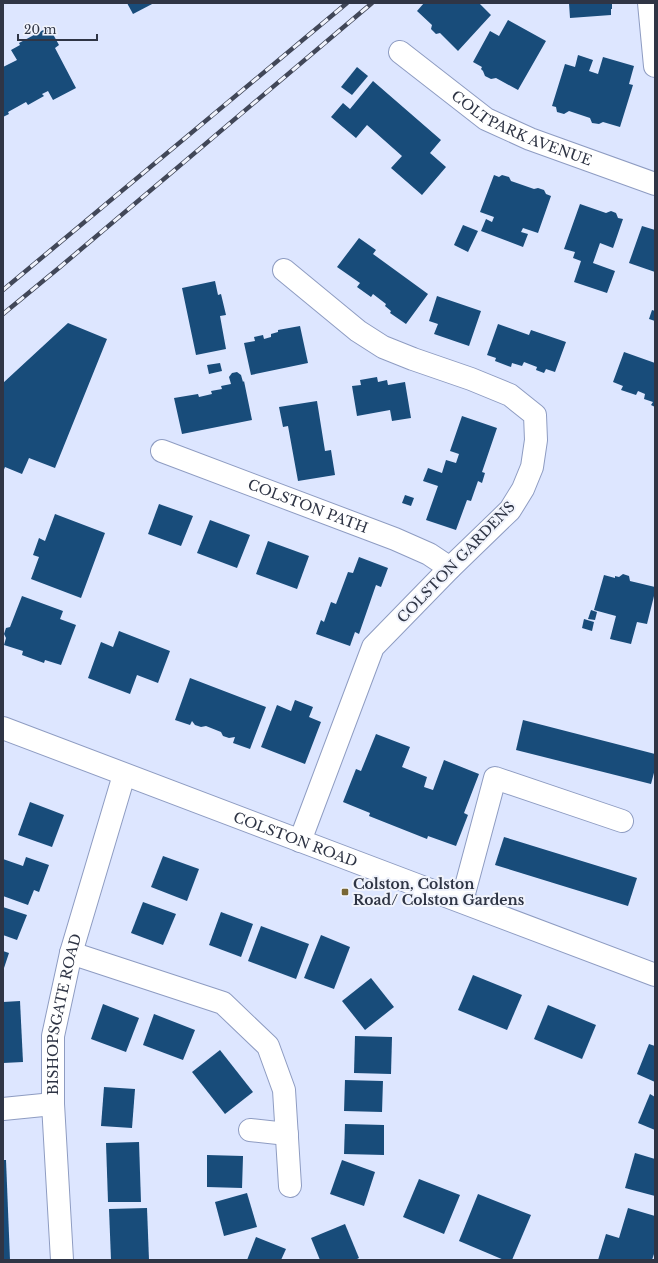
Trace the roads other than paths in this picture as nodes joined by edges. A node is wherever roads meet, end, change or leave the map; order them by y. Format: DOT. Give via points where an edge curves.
graph roads {
  1 [pos="649,3"];
  2 [pos="400,52"];
  3 [pos="655,66"];
  4 [pos="655,184"];
  5 [pos="284,270"];
  6 [pos="162,450"];
  7 [pos="450,568"];
  8 [pos="3,728"];
  9 [pos="124,775"];
  10 [pos="622,820"];
  11 [pos="300,841"];
  12 [pos="462,901"];
  13 [pos="71,953"];
  14 [pos="655,975"];
  15 [pos="53,1104"];
  16 [pos="3,1109"];
  17 [pos="250,1130"];
  18 [pos="287,1134"];
  19 [pos="290,1186"];
  20 [pos="62,1260"];
  1 -- 3 [label="street"];
  2 -- 4 [label="street, COLTPARK AVENUE" via="486,119 530,139"];
  5 -- 7 [label="street, COLSTON GARDENS" via="358,331 383,347 510,395 535,415 536,440 532,467 524,489 510,510"];
  6 -- 7 [label="street, COLSTON PATH" via="395,539 429,554"];
  7 -- 11 [label="street, COLSTON GARDENS" via="373,647"];
  8 -- 9 [label="street, COLSTON ROAD"];
  9 -- 11 [label="street, COLSTON ROAD"];
  9 -- 13 [label="street, BISHOPSGATE ROAD"];
  10 -- 12 [label="street" via="495,778"];
  11 -- 12 [label="street, COLSTON ROAD"];
  12 -- 14 [label="street, COLSTON ROAD"];
  13 -- 15 [label="street, BISHOPSGATE ROAD" via="53,1036"];
  13 -- 18 [label="street" via="223,1003 268,1046 284,1090"];
  15 -- 16 [label="street"];
  15 -- 20 [label="street, BISHOPSGATE ROAD"];
  17 -- 18 [label="street"];
  18 -- 19 [label="street"];
}
